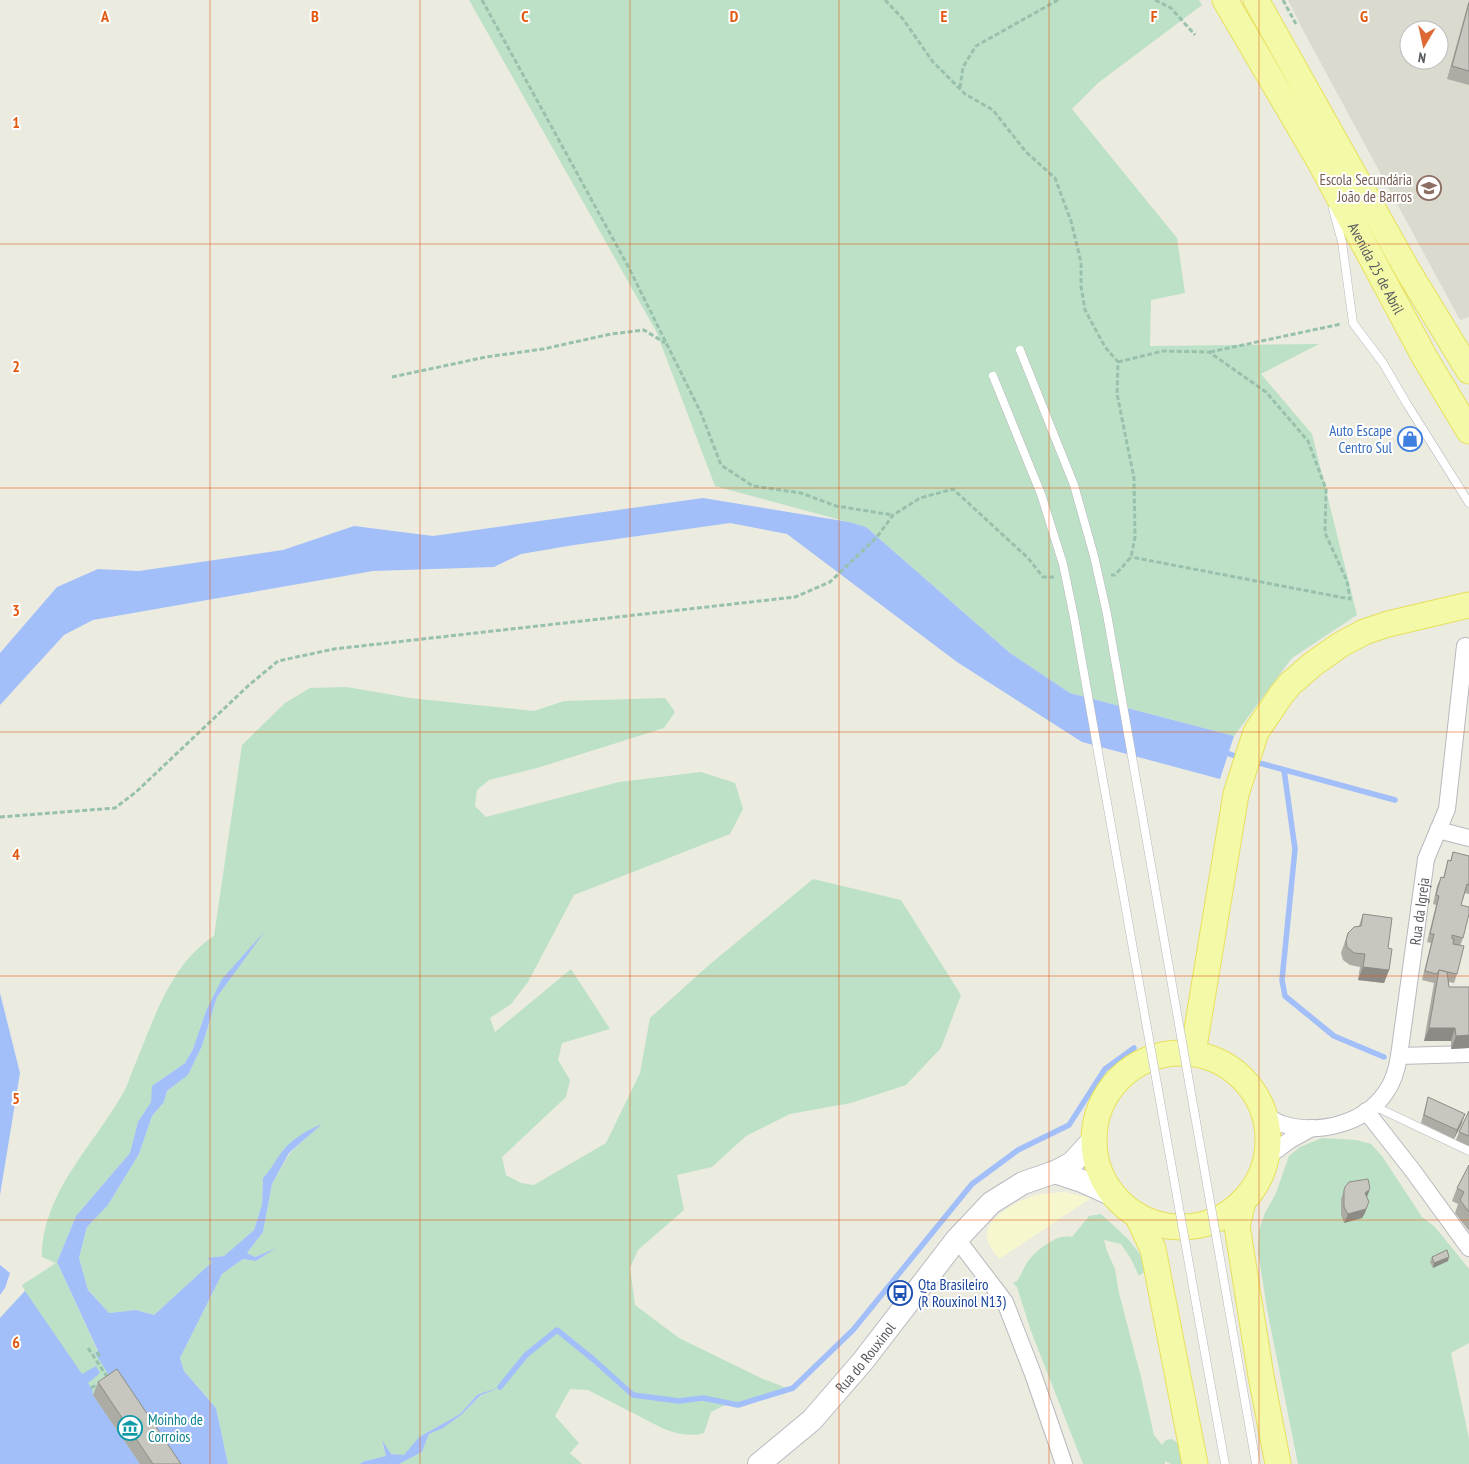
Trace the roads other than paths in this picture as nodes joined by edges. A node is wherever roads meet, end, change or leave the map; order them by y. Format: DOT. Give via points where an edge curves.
graph roads {
  1 [pos="1225,0"];
  2 [pos="1256,0"];
  3 [pos="1321,164"];
  4 [pos="1020,350"];
  5 [pos="1469,371"];
  6 [pos="992,376"];
  7 [pos="1469,430"];
  8 [pos="1469,503"];
  9 [pos="1467,606"];
  10 [pos="1467,642"];
  11 [pos="1438,830"];
  12 [pos="1469,838"];
  13 [pos="1192,1053"];
  14 [pos="1469,1054"];
  15 [pos="1399,1056"];
  16 [pos="1370,1108"];
  17 [pos="1265,1115"];
  18 [pos="1312,1128"];
  19 [pos="1094,1140"];
  20 [pos="1469,1151"];
  21 [pos="1267,1157"];
  22 [pos="1056,1172"];
  23 [pos="1114,1196"];
  24 [pos="1243,1201"];
  25 [pos="1137,1215"];
  26 [pos="957,1239"];
  27 [pos="1469,1248"];
  28 [pos="759,1464"];
  29 [pos="1064,1464"];
  30 [pos="1195,1464"];
  31 [pos="1224,1464"];
  32 [pos="1256,1464"];
  33 [pos="1278,1464"];
  1 -- 3 [label="main road, Avenida 25 de Abril"];
  2 -- 5 [label="main road, Avenida 25 de Abril" via="1408,271"];
  3 -- 7 [label="main road, Avenida 25 de Abril" via="1425,358"];
  3 -- 8 [label="lane" via="1342,242 1353,322 1383,363"];
  4 -- 32 [label="lane, bridge" via="1074,486 1105,604"];
  6 -- 31 [label="lane, bridge" via="1041,494 1063,564"];
  9 -- 13 [label="main road" via="1388,624 1364,632 1336,648 1290,684 1254,737 1236,794"];
  10 -- 11 [label="street, Rua da Igreja" via="1447,809"];
  11 -- 12 [label="street"];
  11 -- 15 [label="street, Rua da Igreja" via="1426,859"];
  13 -- 17 [label="main road" via="1216,1060 1238,1074 1254,1092"];
  13 -- 19 [label="main road" via="1163,1054 1135,1065 1113,1085 1099,1110"];
  14 -- 15 [label="street"];
  15 -- 16 [label="street, Rua da Igreja" via="1389,1087"];
  16 -- 18 [label="street, Rua da Igreja" via="1345,1123"];
  16 -- 20 [label="lane"];
  16 -- 27 [label="street"];
  17 -- 18 [label="street, Rua da Igreja" via="1281,1124"];
  17 -- 21 [label="main road" via="1269,1136"];
  18 -- 21 [label="street, Rua da Igreja"];
  19 -- 22 [label="main road, Rua do Rouxinol" via="1072,1162"];
  19 -- 23 [label="main road" via="1099,1170"];
  21 -- 24 [label="main road" via="1258,1181"];
  22 -- 23 [label="main road"];
  22 -- 26 [label="main road, Rua do Rouxinol" via="1023,1182 991,1203"];
  23 -- 25 [label="main road"];
  24 -- 25 [label="main road" via="1220,1218 1193,1226 1164,1225"];
  24 -- 33 [label="main road" via="1237,1226"];
  25 -- 30 [label="main road" via="1153,1249"];
  26 -- 28 [label="main road, Rua do Rouxinol" via="863,1361 812,1420"];
  26 -- 29 [label="street" via="1006,1302"];
}
